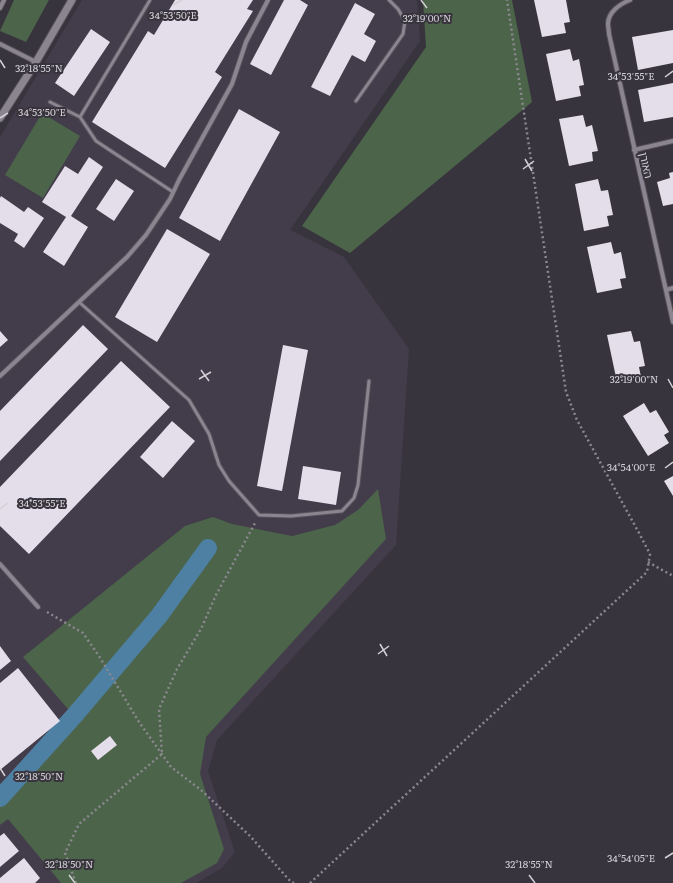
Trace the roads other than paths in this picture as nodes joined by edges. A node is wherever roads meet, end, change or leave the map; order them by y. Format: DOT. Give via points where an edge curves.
graph roads {
  1 [pos="4,0"];
  2 [pos="72,0"];
  3 [pos="150,0"];
  4 [pos="268,0"];
  5 [pos="389,0"];
  6 [pos="630,0"];
  7 [pos="0,8"];
  8 [pos="0,44"];
  9 [pos="36,62"];
  10 [pos="50,102"];
  11 [pos="356,102"];
  12 [pos="80,117"];
  13 [pos="0,118"];
  14 [pos="673,141"];
  15 [pos="634,150"];
  16 [pos="173,192"];
  17 [pos="673,288"];
  18 [pos="666,290"];
  19 [pos="79,302"];
  20 [pos="673,322"];
  21 [pos="0,376"];
  22 [pos="369,381"];
  23 [pos="0,564"];
  24 [pos="38,607"];
  1 -- 7 [label="street"];
  2 -- 9 [label="street"];
  3 -- 12 [label="lane"];
  4 -- 16 [label="street" via="246,42 232,84"];
  5 -- 11 [label="lane" via="398,9 404,21 403,34"];
  6 -- 15 [label="street, האורן" via="612,12 608,22"];
  8 -- 9 [label="street"];
  9 -- 13 [label="street"];
  10 -- 12 [label="lane"];
  12 -- 16 [label="lane" via="96,141"];
  14 -- 15 [label="street"];
  15 -- 18 [label="street, האורן"];
  16 -- 19 [label="street" via="146,234 127,257"];
  17 -- 18 [label="street"];
  18 -- 20 [label="street, האורן"];
  19 -- 21 [label="street"];
  19 -- 22 [label="lane" via="189,400 209,434 219,465 229,481 259,515 291,516 342,511 354,498 358,485"];
  23 -- 24 [label="street"];
}
